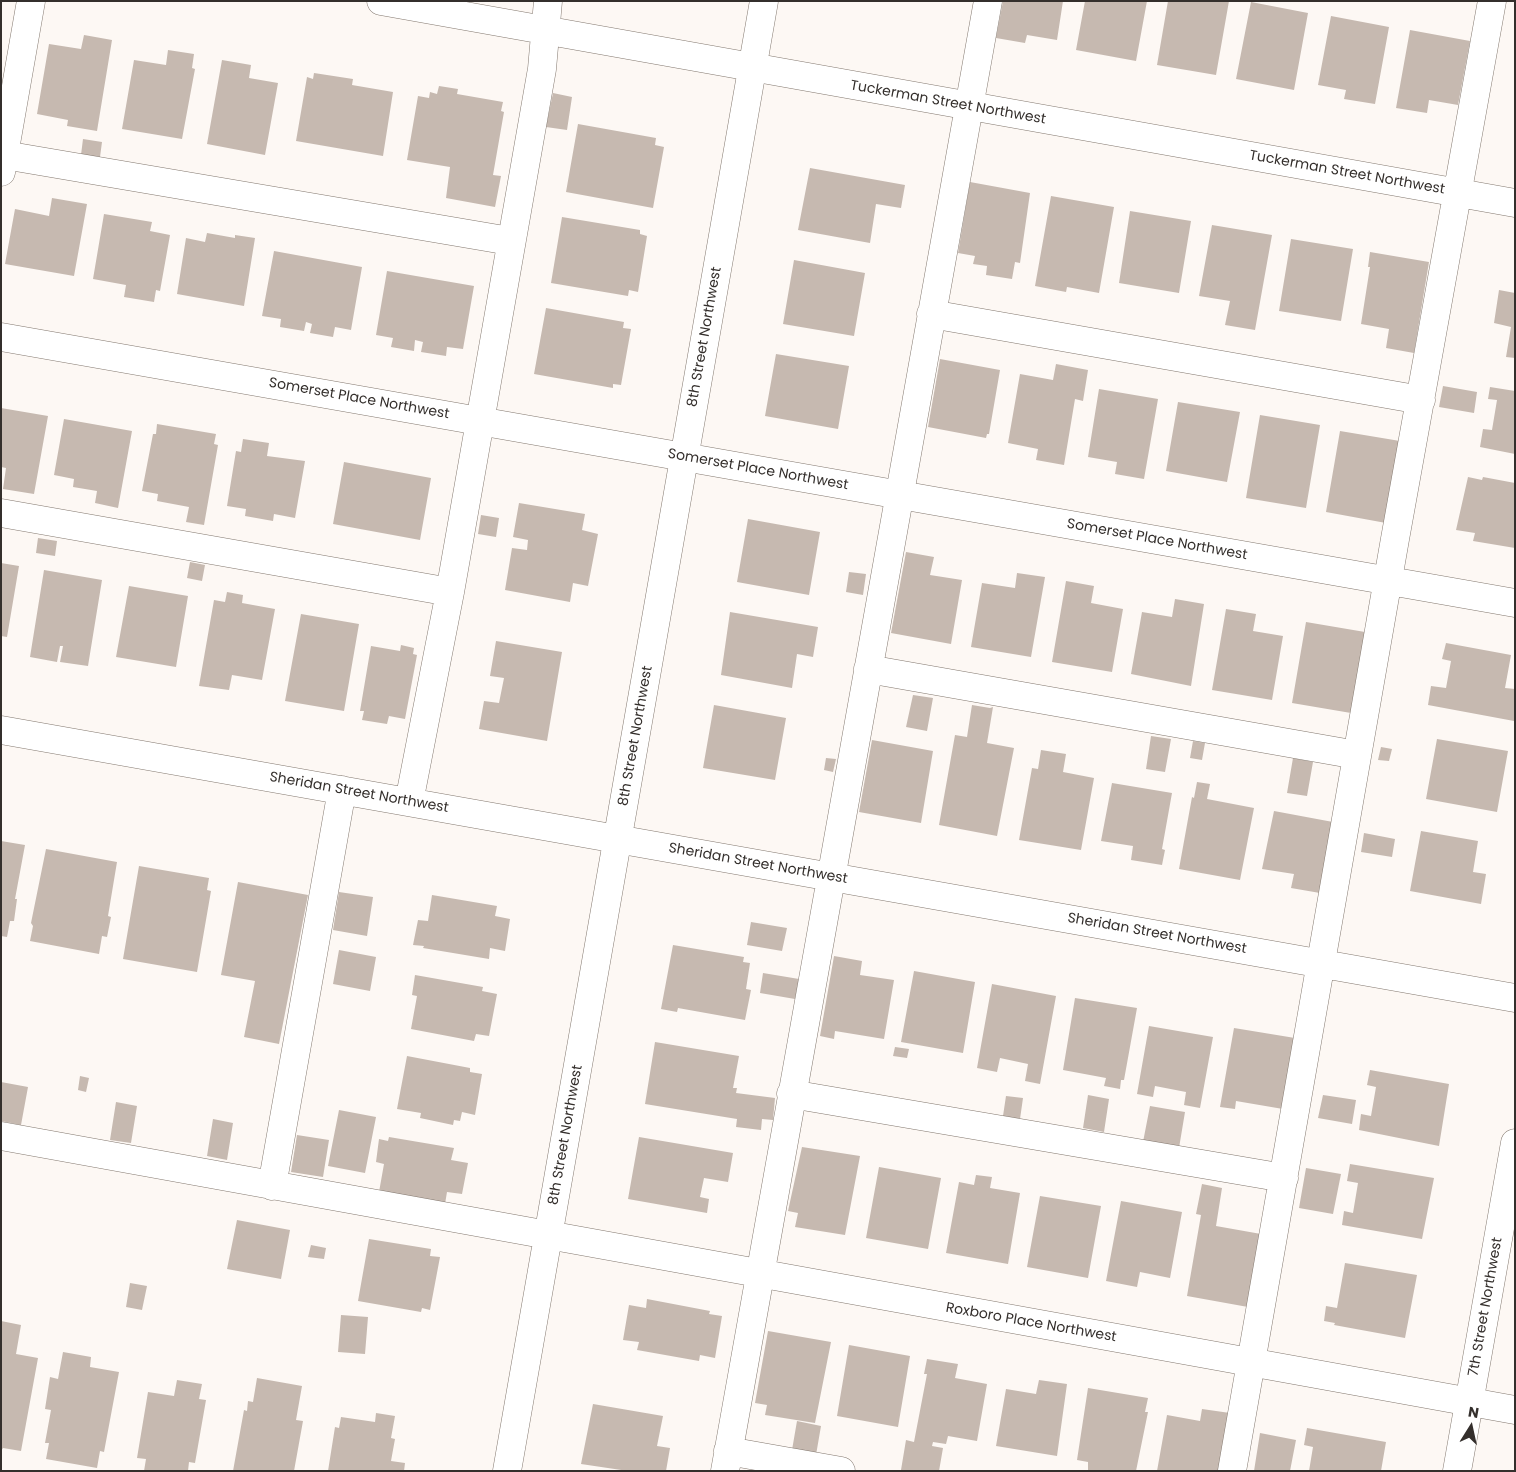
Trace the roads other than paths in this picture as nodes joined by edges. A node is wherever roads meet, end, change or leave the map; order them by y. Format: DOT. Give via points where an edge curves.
graph roads {
  1 [pos="31,1"];
  2 [pos="381,1"];
  3 [pos="548,1"];
  4 [pos="764,1"];
  5 [pos="988,1"];
  6 [pos="1492,1"];
  7 [pos="545,30"];
  8 [pos="752,67"];
  9 [pos="970,107"];
  10 [pos="3,164"];
  11 [pos="1459,193"];
  12 [pos="1515,203"];
  13 [pos="510,241"];
  14 [pos="931,314"];
  15 [pos="1,337"];
  16 [pos="1421,400"];
  17 [pos="478,420"];
  18 [pos="684,457"];
  19 [pos="899,495"];
  20 [pos="1,512"];
  21 [pos="1388,580"];
  22 [pos="450,592"];
  23 [pos="1515,603"];
  24 [pos="868,669"];
  25 [pos="1,730"];
  26 [pos="1357,755"];
  27 [pos="342,790"];
  28 [pos="409,802"];
  29 [pos="618,840"];
  30 [pos="832,877"];
  31 [pos="1320,963"];
  32 [pos="1515,998"];
  33 [pos="791,1094"];
  34 [pos="1,1136"];
  35 [pos="1515,1144"];
  36 [pos="1284,1178"];
  37 [pos="272,1186"];
  38 [pos="548,1236"];
  39 [pos="761,1275"];
  40 [pos="1251,1362"];
  41 [pos="1470,1402"];
  42 [pos="1515,1410"];
  43 [pos="727,1461"];
  44 [pos="507,1471"];
  45 [pos="841,1471"];
  46 [pos="1232,1471"];
  47 [pos="1457,1471"];
  1 -- 10 [label="street"];
  2 -- 7 [label="street, Tuckerman Street Northwest"];
  3 -- 7 [label="street"];
  4 -- 8 [label="street, 8th Street Northwest"];
  5 -- 9 [label="street"];
  6 -- 11 [label="street"];
  7 -- 8 [label="street, Tuckerman Street Northwest"];
  7 -- 13 [label="street" via="542,69"];
  8 -- 9 [label="street, Tuckerman Street Northwest"];
  8 -- 18 [label="street, 8th Street Northwest"];
  9 -- 11 [label="street, Tuckerman Street Northwest"];
  9 -- 14 [label="street"];
  10 -- 13 [label="street"];
  11 -- 12 [label="street, Tuckerman Street Northwest"];
  11 -- 16 [label="street"];
  13 -- 17 [label="street"];
  14 -- 16 [label="street"];
  14 -- 19 [label="street"];
  15 -- 17 [label="street, Somerset Place Northwest"];
  16 -- 21 [label="street"];
  17 -- 18 [label="street, Somerset Place Northwest"];
  17 -- 22 [label="street"];
  18 -- 19 [label="street, Somerset Place Northwest"];
  18 -- 29 [label="street, 8th Street Northwest"];
  19 -- 21 [label="street, Somerset Place Northwest"];
  19 -- 24 [label="street"];
  20 -- 22 [label="street"];
  21 -- 23 [label="street, Somerset Place Northwest"];
  21 -- 26 [label="street"];
  22 -- 28 [label="street"];
  24 -- 26 [label="street"];
  24 -- 30 [label="street"];
  25 -- 27 [label="street, Sheridan Street Northwest"];
  26 -- 31 [label="street"];
  27 -- 28 [label="street, Sheridan Street Northwest"];
  27 -- 37 [label="street"];
  28 -- 29 [label="street, Sheridan Street Northwest"];
  29 -- 30 [label="street, Sheridan Street Northwest"];
  29 -- 38 [label="street, 8th Street Northwest"];
  30 -- 31 [label="street, Sheridan Street Northwest"];
  30 -- 33 [label="street"];
  31 -- 32 [label="street, Sheridan Street Northwest"];
  31 -- 36 [label="street"];
  33 -- 36 [label="street"];
  33 -- 39 [label="street"];
  34 -- 37 [label="street, Roxboro Place Northwest"];
  35 -- 41 [label="street, 7th Street Northwest"];
  36 -- 40 [label="street"];
  37 -- 38 [label="street, Roxboro Place Northwest"];
  38 -- 39 [label="street, Roxboro Place Northwest"];
  38 -- 44 [label="street, 8th Street Northwest"];
  39 -- 40 [label="street, Roxboro Place Northwest"];
  39 -- 43 [label="street"];
  40 -- 41 [label="street, Roxboro Place Northwest"];
  40 -- 46 [label="street"];
  41 -- 42 [label="street, Roxboro Place Northwest"];
  41 -- 47 [label="street, 7th Street Northwest"];
  43 -- 45 [label="street"];
}
